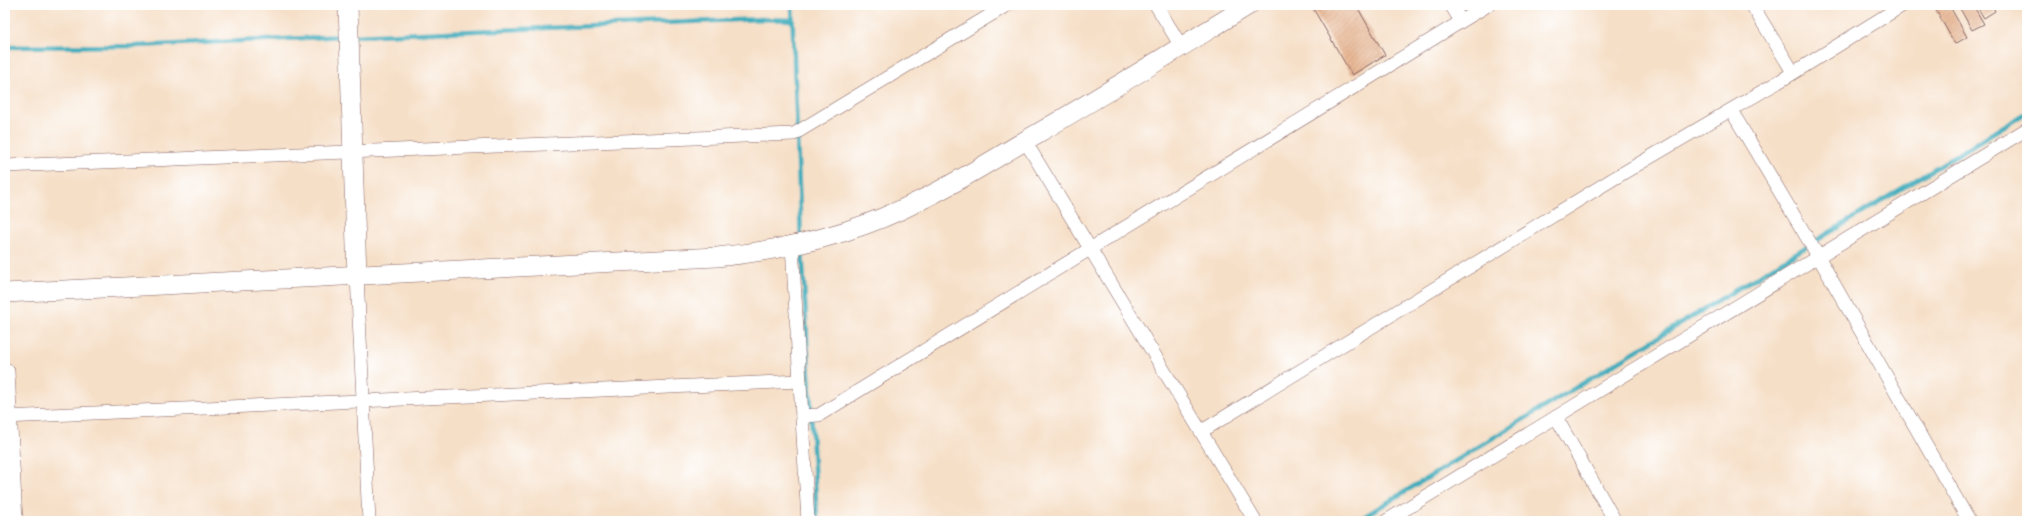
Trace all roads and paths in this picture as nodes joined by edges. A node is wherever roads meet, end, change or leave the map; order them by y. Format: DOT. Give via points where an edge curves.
graph roads {
  1 [pos="348,5"];
  2 [pos="1006,5"];
  3 [pos="1156,5"];
  4 [pos="1249,5"];
  5 [pos="1452,5"];
  6 [pos="1488,5"];
  7 [pos="1752,5"];
  8 [pos="1903,5"];
  9 [pos="1461,21"];
  10 [pos="1181,46"];
  11 [pos="1793,72"];
  12 [pos="1732,110"];
  13 [pos="2027,128"];
  14 [pos="1025,141"];
  15 [pos="352,151"];
  16 [pos="5,166"];
  17 [pos="792,245"];
  18 [pos="1090,249"];
  19 [pos="1818,256"];
  20 [pos="357,276"];
  21 [pos="5,293"];
  22 [pos="5,372"];
  23 [pos="800,381"];
  24 [pos="363,402"];
  25 [pos="802,416"];
  26 [pos="6,417"];
  27 [pos="1556,417"];
  28 [pos="1202,431"];
  29 [pos="13,521"];
  30 [pos="369,521"];
  31 [pos="808,521"];
  32 [pos="1255,521"];
  33 [pos="1386,521"];
  34 [pos="1615,521"];
  35 [pos="1969,521"];
  1 -- 15 [label="street"];
  2 -- 15 [label="street" via="794,134"];
  3 -- 10 [label="street"];
  4 -- 10 [label="street"];
  5 -- 9 [label="street"];
  6 -- 9 [label="street"];
  7 -- 11 [label="street"];
  8 -- 11 [label="street"];
  9 -- 18 [label="street"];
  10 -- 14 [label="street"];
  11 -- 12 [label="street"];
  12 -- 19 [label="street"];
  12 -- 28 [label="street" via="1606,183"];
  13 -- 19 [label="street"];
  14 -- 17 [label="street" via="920,201 872,222"];
  14 -- 18 [label="street"];
  15 -- 16 [label="street"];
  15 -- 20 [label="street"];
  17 -- 20 [label="street" via="758,253 717,258"];
  17 -- 23 [label="street"];
  18 -- 25 [label="street" via="819,415"];
  18 -- 28 [label="street"];
  19 -- 27 [label="street"];
  19 -- 35 [label="street"];
  20 -- 21 [label="street"];
  20 -- 24 [label="street"];
  22 -- 26 [label="street"];
  23 -- 24 [label="street"];
  23 -- 25 [label="street"];
  24 -- 26 [label="street"];
  24 -- 30 [label="street"];
  25 -- 31 [label="street"];
  26 -- 29 [label="street"];
  27 -- 33 [label="street"];
  27 -- 34 [label="street"];
  28 -- 32 [label="street"];
}
